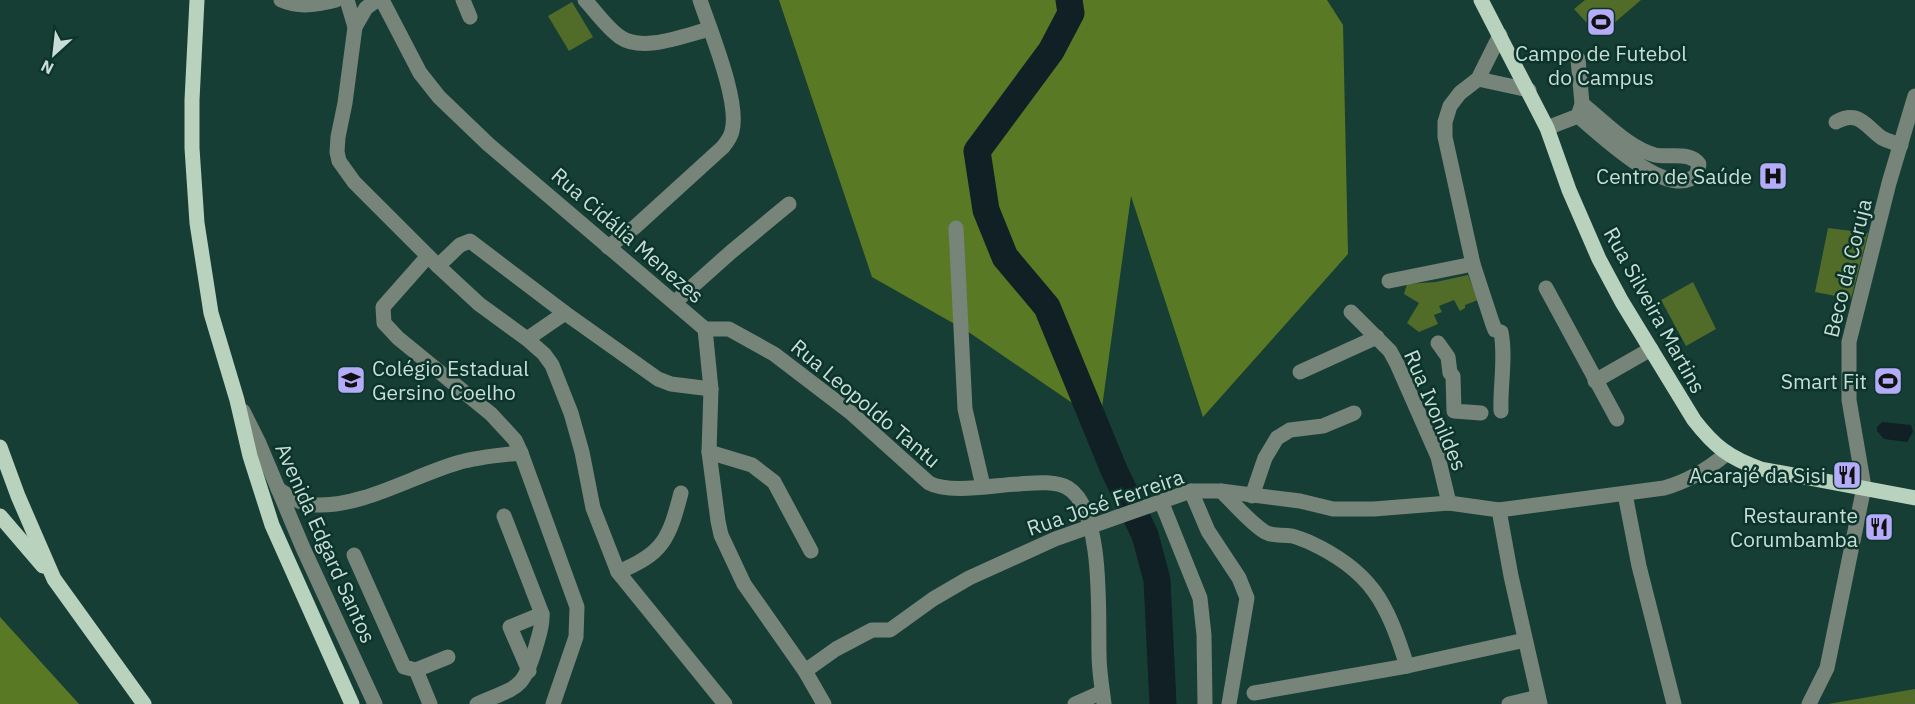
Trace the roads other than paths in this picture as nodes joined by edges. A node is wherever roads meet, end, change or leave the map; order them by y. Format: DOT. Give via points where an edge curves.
graph roads {
  1 [pos="197,0"];
  2 [pos="281,0"];
  3 [pos="336,0"];
  4 [pos="347,0"];
  5 [pos="377,0"];
  6 [pos="382,0"];
  7 [pos="463,0"];
  8 [pos="585,0"];
  9 [pos="700,0"];
  10 [pos="1481,0"];
  11 [pos="470,17"];
  12 [pos="355,27"];
  13 [pos="710,29"];
  14 [pos="1500,35"];
  15 [pos="1578,59"];
  16 [pos="1478,79"];
  17 [pos="1528,90"];
  18 [pos="1915,96"];
  19 [pos="1580,110"];
  20 [pos="1836,122"];
  21 [pos="1547,128"];
  22 [pos="1901,145"];
  23 [pos="789,204"];
  24 [pos="956,228"];
  25 [pos="612,250"];
  26 [pos="433,261"];
  27 [pos="1473,264"];
  28 [pos="1389,280"];
  29 [pos="1546,288"];
  30 [pos="675,302"];
  31 [pos="1351,312"];
  32 [pos="565,313"];
  33 [pos="705,329"];
  34 [pos="1377,337"];
  35 [pos="527,339"];
  36 [pos="1438,343"];
  37 [pos="1651,349"];
  38 [pos="1300,372"];
  39 [pos="1595,381"];
  40 [pos="711,389"];
  41 [pos="237,400"];
  42 [pos="1501,411"];
  43 [pos="1353,413"];
  44 [pos="1481,413"];
  45 [pos="1617,419"];
  46 [pos="0,447"];
  47 [pos="709,452"];
  48 [pos="521,453"];
  49 [pos="1726,454"];
  50 [pos="983,486"];
  51 [pos="1864,488"];
  52 [pos="278,489"];
  53 [pos="1191,491"];
  54 [pos="1221,491"];
  55 [pos="681,494"];
  56 [pos="1625,494"];
  57 [pos="1252,496"];
  58 [pos="1915,498"];
  59 [pos="1161,501"];
  60 [pos="1449,503"];
  61 [pos="1499,510"];
  62 [pos="0,516"];
  63 [pos="504,516"];
  64 [pos="1092,525"];
  65 [pos="811,551"];
  66 [pos="354,555"];
  67 [pos="618,572"];
  68 [pos="54,579"];
  69 [pos="542,614"];
  70 [pos="1525,640"];
  71 [pos="448,657"];
  72 [pos="1407,666"];
  73 [pos="416,670"];
  74 [pos="529,671"];
  75 [pos="805,671"];
  76 [pos="1254,693"];
  77 [pos="1103,698"];
  78 [pos="1539,701"];
  79 [pos="144,704"];
  80 [pos="352,704"];
  81 [pos="375,704"];
  82 [pos="430,704"];
  83 [pos="477,704"];
  84 [pos="553,704"];
  85 [pos="725,704"];
  86 [pos="824,704"];
  87 [pos="1075,704"];
  88 [pos="1205,704"];
  89 [pos="1229,704"];
  90 [pos="1509,704"];
  91 [pos="1674,704"];
  92 [pos="1809,704"];
  1 -- 41 [label="main road, Avenida Edgard Santos" via="192,136 197,223 211,314"];
  2 -- 3 [label="street" via="292,5"];
  4 -- 12 [label="street"];
  5 -- 12 [label="street" via="366,8"];
  6 -- 25 [label="street, Rua Cidália Menezes" via="420,73 439,97"];
  7 -- 11 [label="street"];
  8 -- 13 [label="street" via="619,37 632,43 646,45"];
  9 -- 13 [label="street"];
  10 -- 14 [label="main road, Rua Silveira Martins"];
  12 -- 26 [label="street" via="338,136 339,161 354,182"];
  13 -- 25 [label="street" via="729,93 732,131 723,147"];
  14 -- 16 [label="street"];
  14 -- 17 [label="main road, Rua Silveira Martins"];
  15 -- 19 [label="street"];
  16 -- 17 [label="street"];
  16 -- 27 [label="street" via="1450,106 1445,122"];
  17 -- 21 [label="main road, Rua Silveira Martins"];
  18 -- 22 [label="street, Beco da Coruja"];
  19 -- 19 [label="street" via="1648,171 1681,182 1697,174 1696,160 1653,154"];
  19 -- 21 [label="street"];
  20 -- 22 [label="street" via="1851,117 1861,120 1881,137"];
  21 -- 37 [label="main road, Rua Silveira Martins" via="1599,259"];
  22 -- 51 [label="street, Beco da Coruja" via="1849,342 1849,400"];
  23 -- 30 [label="street"];
  24 -- 50 [label="street" via="965,409"];
  25 -- 30 [label="street, Rua Cidália Menezes"];
  26 -- 32 [label="street" via="470,241"];
  26 -- 35 [label="street" via="479,304"];
  26 -- 48 [label="street" via="384,304 384,323 491,414 515,440"];
  27 -- 28 [label="street"];
  27 -- 42 [label="street" via="1504,346"];
  29 -- 39 [label="street"];
  30 -- 33 [label="street, Rua Cidália Menezes"];
  31 -- 34 [label="street, Rua Ivonildes"];
  32 -- 35 [label="street"];
  32 -- 40 [label="street" via="664,382"];
  33 -- 40 [label="street, Rua Cidália Menezes"];
  33 -- 50 [label="street, Rua Leopoldo Tantu" via="729,329 774,354 850,412 929,483 942,489"];
  34 -- 38 [label="street"];
  34 -- 60 [label="street, Rua Ivonildes" via="1390,351 1404,378 1438,457"];
  35 -- 67 [label="street" via="548,359 562,385 582,452 593,508"];
  36 -- 44 [label="street" via="1448,357 1453,376 1454,411"];
  37 -- 39 [label="street"];
  37 -- 49 [label="main road, Rua Silveira Martins" via="1694,420"];
  39 -- 45 [label="street"];
  40 -- 47 [label="street, Rua Cidália Menezes"];
  41 -- 52 [label="street, Avenida Edgard Santos"];
  41 -- 80 [label="main road, Avenida Edgard Santos" via="272,525"];
  43 -- 57 [label="street" via="1323,426 1290,430 1277,438 1265,458"];
  46 -- 68 [label="main road"];
  47 -- 65 [label="street" via="752,465 774,482"];
  47 -- 75 [label="street, Rua Cidália Menezes" via="717,521 728,554 744,584"];
  48 -- 52 [label="street" via="458,463 340,502 317,505"];
  48 -- 84 [label="street" via="577,607 576,637"];
  49 -- 51 [label="main road, Rua Silveira Martins" via="1761,469"];
  49 -- 56 [label="street, Rua José Ferreira" via="1683,483"];
  50 -- 64 [label="street, Rua Leopoldo Tantu" via="1048,483 1068,487 1082,503"];
  51 -- 58 [label="main road, Rua Silveira Martins"];
  51 -- 92 [label="street" via="1827,668"];
  52 -- 81 [label="street, Avenida Edgard Santos"];
  53 -- 54 [label="street, Rua José Ferreira"];
  53 -- 59 [label="street, Rua José Ferreira"];
  53 -- 89 [label="street" via="1208,531 1239,578 1247,598"];
  54 -- 57 [label="street, Rua José Ferreira"];
  54 -- 72 [label="street" via="1265,532 1291,536 1325,550 1371,585 1390,617"];
  55 -- 67 [label="street" via="673,524 659,549"];
  56 -- 61 [label="street, Rua José Ferreira"];
  56 -- 91 [label="street"];
  57 -- 60 [label="street, Rua José Ferreira" via="1341,510"];
  59 -- 64 [label="street, Rua José Ferreira"];
  59 -- 88 [label="street" via="1200,598"];
  60 -- 61 [label="street, Rua José Ferreira"];
  61 -- 70 [label="street"];
  62 -- 68 [label="main road"];
  63 -- 69 [label="street"];
  64 -- 75 [label="street, Rua José Ferreira" via="969,578 890,630 872,630"];
  64 -- 77 [label="street"];
  66 -- 73 [label="street" via="404,667"];
  67 -- 85 [label="street"];
  68 -- 79 [label="main road"];
  69 -- 74 [label="street"];
  69 -- 74 [label="street" via="510,627"];
  70 -- 72 [label="street"];
  70 -- 78 [label="street"];
  71 -- 73 [label="street"];
  72 -- 76 [label="street"];
  73 -- 82 [label="street"];
  74 -- 83 [label="street" via="517,686"];
  75 -- 86 [label="street, Rua Cidália Menezes"];
  77 -- 87 [label="street"];
  78 -- 90 [label="street"];
}
